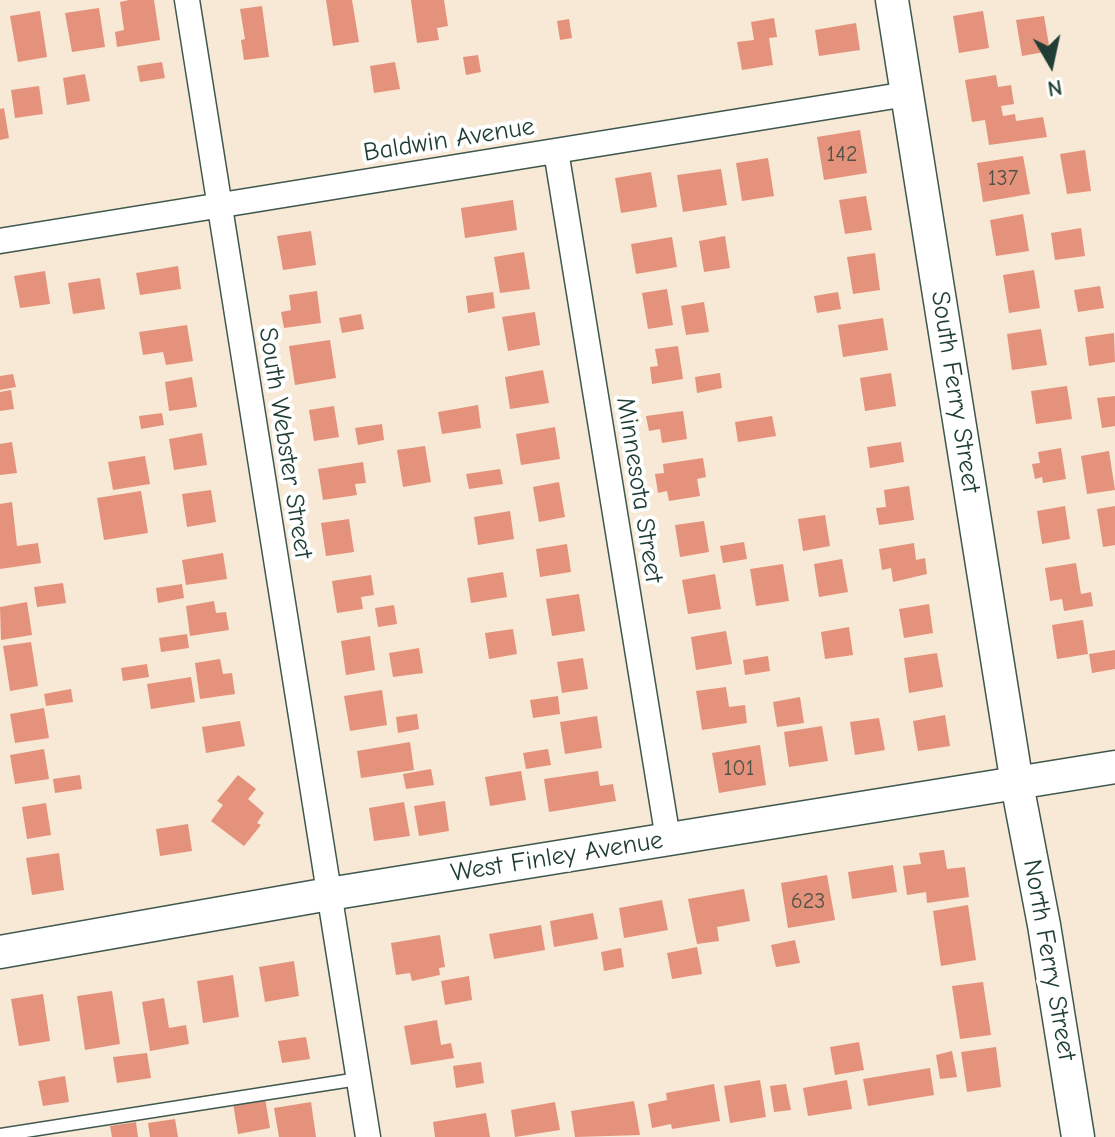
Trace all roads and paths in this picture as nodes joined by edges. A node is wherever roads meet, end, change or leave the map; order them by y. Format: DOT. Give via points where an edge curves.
graph roads {
  1 [pos="187,0"];
  2 [pos="892,0"];
  3 [pos="907,94"];
  4 [pos="556,151"];
  5 [pos="219,206"];
  6 [pos="0,241"];
  7 [pos="1115,767"];
  8 [pos="1017,784"];
  9 [pos="668,839"];
  10 [pos="329,894"];
  11 [pos="0,952"];
  12 [pos="358,1079"];
  13 [pos="0,1135"];
  14 [pos="368,1137"];
  15 [pos="1078,1137"];
  1 -- 5 [label="street, South Webster Street"];
  2 -- 3 [label="street, South Ferry Street"];
  3 -- 4 [label="street, Baldwin Avenue"];
  3 -- 8 [label="street, South Ferry Street"];
  4 -- 5 [label="street, Baldwin Avenue"];
  4 -- 9 [label="street, Minnesota Street"];
  5 -- 6 [label="street, Baldwin Avenue"];
  5 -- 10 [label="street, South Webster Street"];
  7 -- 8 [label="street, West Finley Avenue"];
  8 -- 9 [label="street, West Finley Avenue"];
  8 -- 15 [label="street, North Ferry Street"];
  9 -- 10 [label="street, West Finley Avenue"];
  10 -- 11 [label="street, West Finley Avenue"];
  10 -- 12 [label="street, South Webster Street"];
  12 -- 13 [label="lane"];
  12 -- 14 [label="street, South Webster Street"];
}
